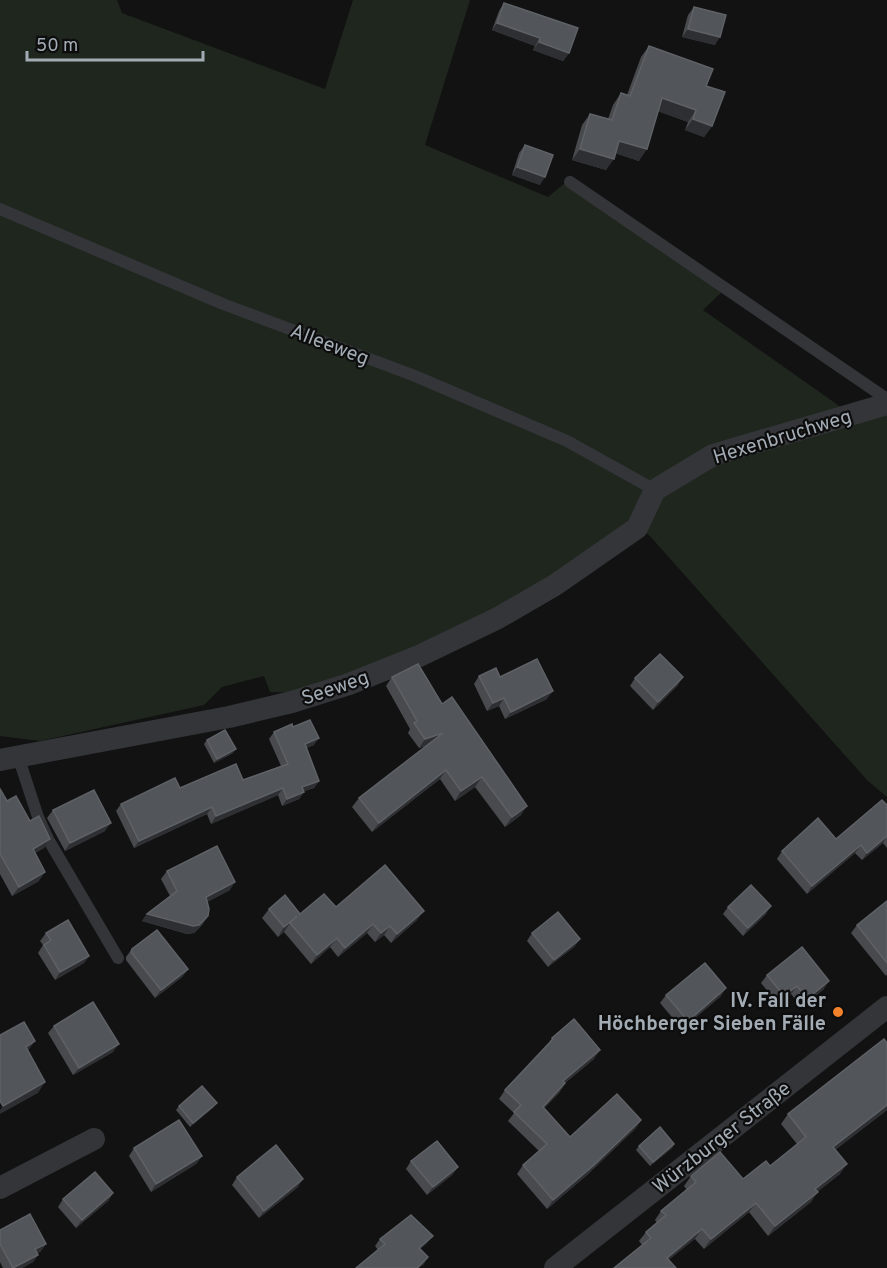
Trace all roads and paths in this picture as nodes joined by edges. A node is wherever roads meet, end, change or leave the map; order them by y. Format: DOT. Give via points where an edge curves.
graph roads {
  1 [pos="570,182"];
  2 [pos="0,209"];
  3 [pos="887,399"];
  4 [pos="887,404"];
  5 [pos="655,490"];
  6 [pos="6,756"];
  7 [pos="118,958"];
  8 [pos="887,1007"];
  9 [pos="94,1139"];
  10 [pos="0,1188"];
  11 [pos="555,1268"];
  1 -- 3 [label="lane"];
  2 -- 5 [label="lane, Alleeweg" via="223,304 415,376 567,441"];
  4 -- 5 [label="street, Hexenbruchweg" via="713,455"];
  5 -- 6 [label="street, Seeweg" via="637,528 555,585 419,656 292,702 229,717"];
  6 -- 7 [label="lane"];
  8 -- 11 [label="street, Würzburger Straße"];
  9 -- 10 [label="street"];
}
